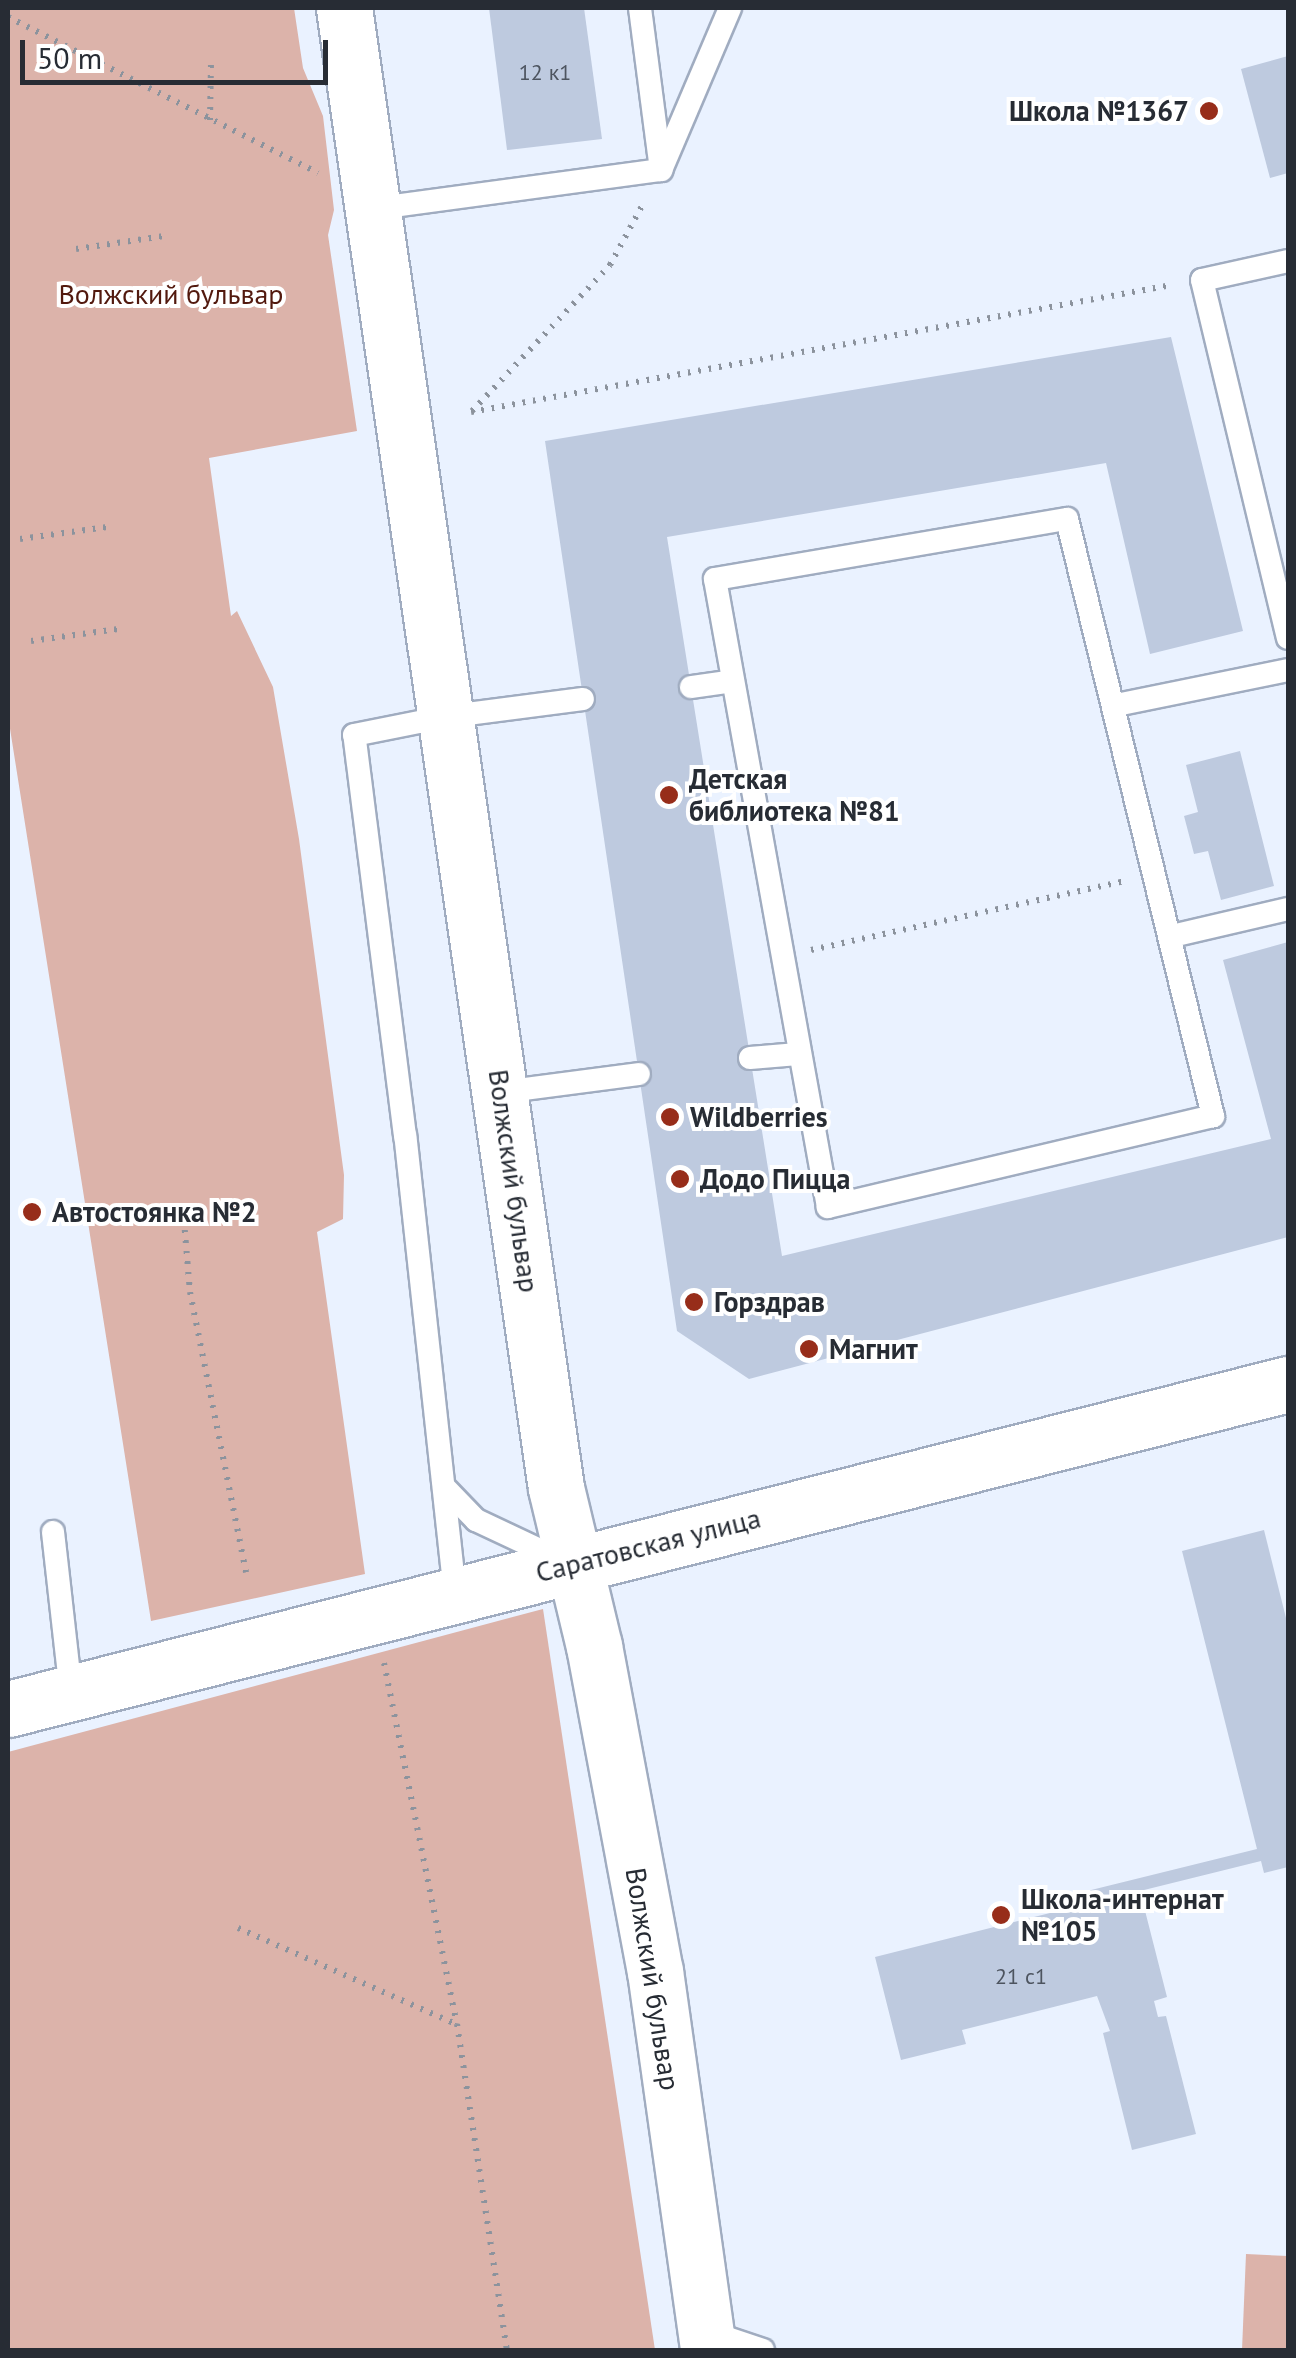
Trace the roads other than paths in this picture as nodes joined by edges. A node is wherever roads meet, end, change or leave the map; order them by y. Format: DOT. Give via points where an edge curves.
graph roads {
  1 [pos="344,8"];
  2 [pos="640,8"];
  3 [pos="730,8"];
  4 [pos="661,170"];
  5 [pos="372,209"];
  6 [pos="1288,261"];
  7 [pos="1288,638"];
  8 [pos="1288,670"];
  9 [pos="734,681"];
  10 [pos="691,687"];
  11 [pos="583,699"];
  12 [pos="1116,706"];
  13 [pos="444,718"];
  14 [pos="1288,909"];
  15 [pos="1172,936"];
  16 [pos="798,1054"];
  17 [pos="750,1058"];
  18 [pos="639,1074"];
  19 [pos="502,1092"];
  20 [pos="1288,1384"];
  21 [pos="445,1488"];
  22 [pos="53,1532"];
  23 [pos="572,1565"];
  24 [pos="455,1593"];
  25 [pos="71,1692"];
  26 [pos="8,1709"];
  27 [pos="707,2341"];
  28 [pos="763,2350"];
  1 -- 5 [label="main road, Волжский бульвар"];
  2 -- 4 [label="lane"];
  3 -- 4 [label="lane"];
  4 -- 5 [label="lane"];
  5 -- 13 [label="main road, Волжский бульвар"];
  6 -- 7 [label="lane" via="1202,280"];
  8 -- 12 [label="lane"];
  9 -- 10 [label="lane"];
  9 -- 12 [label="lane" via="715,580 1067,519"];
  9 -- 16 [label="lane"];
  11 -- 13 [label="lane"];
  12 -- 15 [label="lane"];
  13 -- 19 [label="main road, Волжский бульвар"];
  13 -- 21 [label="lane" via="354,736"];
  14 -- 15 [label="lane"];
  15 -- 16 [label="lane" via="1213,1116 828,1208"];
  16 -- 17 [label="lane"];
  18 -- 19 [label="lane"];
  19 -- 23 [label="main road, Волжский бульвар"];
  20 -- 23 [label="main road, Саратовская улица"];
  21 -- 23 [label="lane" via="476,1520"];
  21 -- 24 [label="lane"];
  22 -- 25 [label="lane"];
  23 -- 24 [label="main road, Саратовская улица"];
  23 -- 27 [label="main road, Волжский бульвар" via="594,1646 655,1971"];
  24 -- 25 [label="main road, Саратовская улица"];
  25 -- 26 [label="main road, Саратовская улица"];
  27 -- 28 [label="lane"];
}
